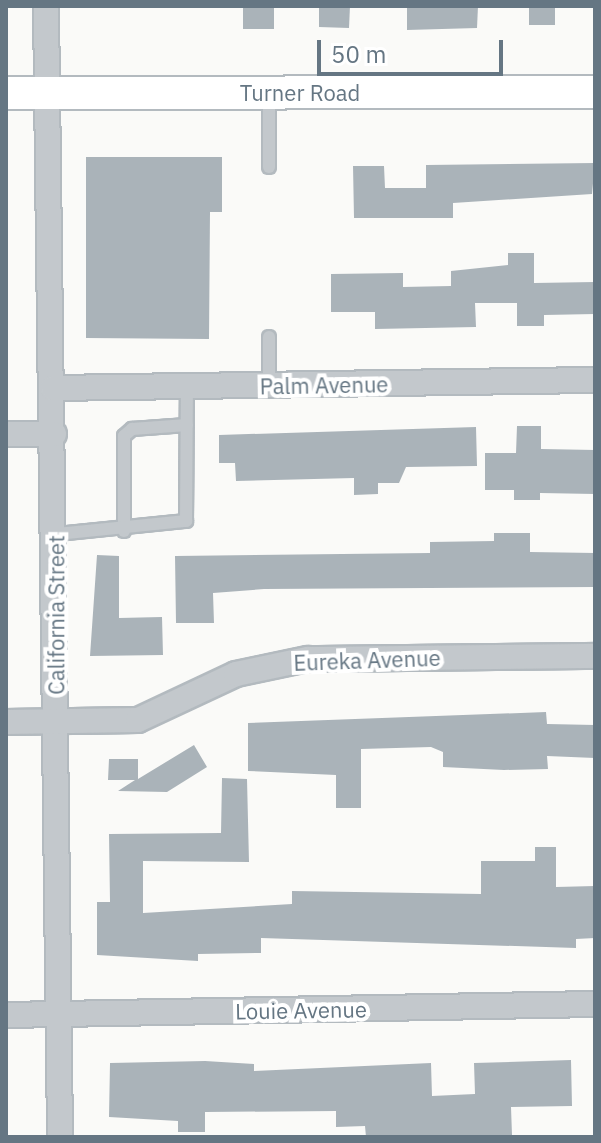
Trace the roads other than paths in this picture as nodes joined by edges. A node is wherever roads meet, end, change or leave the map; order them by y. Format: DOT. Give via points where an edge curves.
graph roads {
  1 [pos="46,6"];
  2 [pos="595,92"];
  3 [pos="6,93"];
  4 [pos="48,93"];
  5 [pos="269,94"];
  6 [pos="269,167"];
  7 [pos="269,337"];
  8 [pos="595,380"];
  9 [pos="269,386"];
  10 [pos="187,387"];
  11 [pos="53,388"];
  12 [pos="187,425"];
  13 [pos="6,434"];
  14 [pos="54,434"];
  15 [pos="124,531"];
  16 [pos="57,534"];
  17 [pos="595,656"];
  18 [pos="56,721"];
  19 [pos="6,722"];
  20 [pos="595,1004"];
  21 [pos="6,1015"];
  22 [pos="59,1015"];
  23 [pos="60,1137"];
  1 -- 4 [label="street, California Street"];
  2 -- 5 [label="main road, Turner Road"];
  3 -- 4 [label="main road, Turner Road"];
  4 -- 5 [label="main road, Turner Road"];
  4 -- 11 [label="street, California Street"];
  5 -- 6 [label="lane"];
  7 -- 9 [label="lane"];
  8 -- 9 [label="street, Palm Avenue"];
  9 -- 10 [label="street, Palm Avenue"];
  10 -- 11 [label="street, Palm Avenue"];
  10 -- 12 [label="lane"];
  11 -- 14 [label="street, California Street"];
  12 -- 15 [label="lane" via="186,521"];
  12 -- 15 [label="lane" via="132,429 124,436"];
  13 -- 14 [label="street"];
  14 -- 16 [label="street, California Street"];
  15 -- 16 [label="lane"];
  16 -- 18 [label="street, California Street"];
  17 -- 18 [label="street, Eureka Avenue" via="308,659 236,674 138,720"];
  18 -- 19 [label="street, Eureka Avenue"];
  18 -- 22 [label="street, California Street"];
  20 -- 22 [label="street, Louie Avenue"];
  21 -- 22 [label="street, Louie Avenue"];
  22 -- 23 [label="street, California Street"];
}
